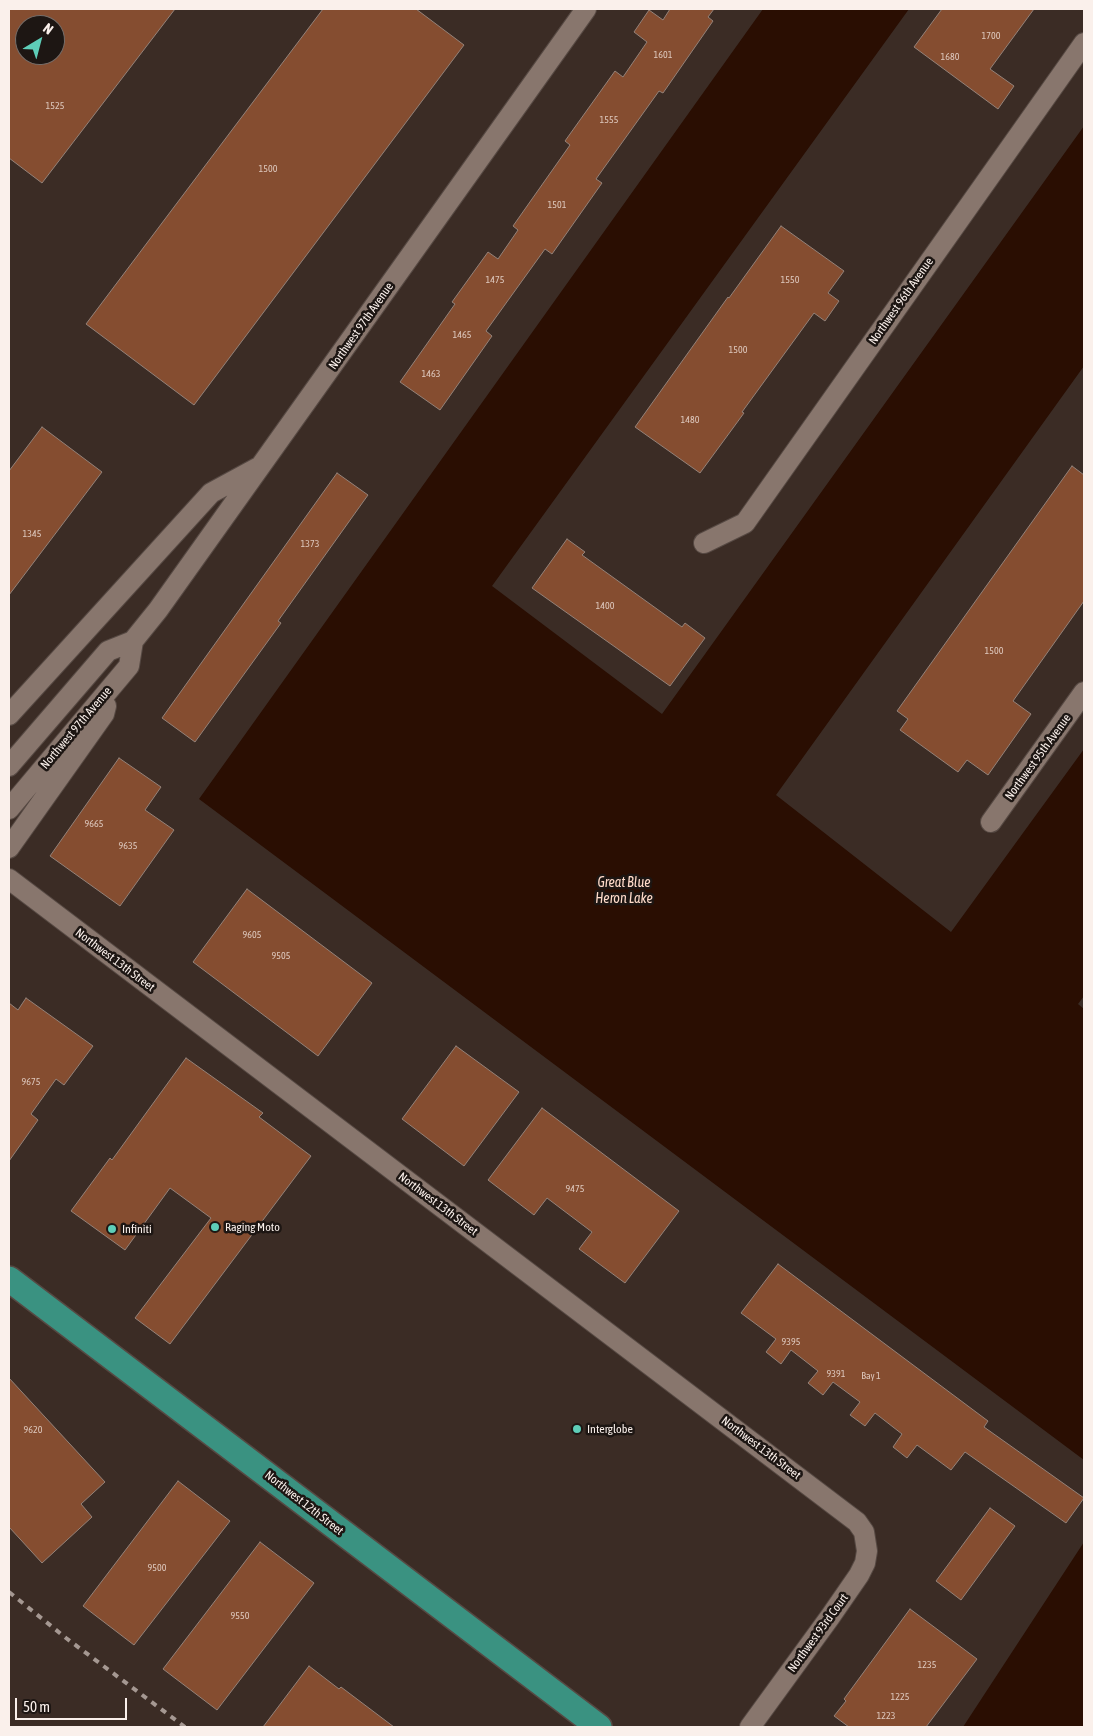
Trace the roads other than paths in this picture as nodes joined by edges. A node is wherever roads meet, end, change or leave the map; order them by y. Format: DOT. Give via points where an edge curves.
graph roads {
  1 [pos="586,9"];
  2 [pos="1084,43"];
  3 [pos="261,466"];
  4 [pos="704,544"];
  5 [pos="133,641"];
  6 [pos="111,687"];
  7 [pos="1084,692"];
  8 [pos="9,716"];
  9 [pos="9,766"];
  10 [pos="9,809"];
  11 [pos="992,822"];
  12 [pos="9,848"];
  13 [pos="9,879"];
  14 [pos="9,1279"];
  15 [pos="864,1532"];
  16 [pos="598,1727"];
  17 [pos="750,1727"];
  1 -- 3 [label="street, Northwest 97th Avenue"];
  2 -- 4 [label="street, Northwest 96th Avenue" via="745,523"];
  3 -- 5 [label="street, Northwest 97th Avenue"];
  3 -- 8 [label="street" via="211,493"];
  5 -- 6 [label="street, Northwest 97th Avenue" via="128,666"];
  5 -- 9 [label="street, Northwest 97th Avenue" via="108,652"];
  6 -- 10 [label="street, Northwest 97th Avenue"];
  6 -- 12 [label="street" via="104,714"];
  7 -- 11 [label="street, Northwest 95th Avenue"];
  13 -- 15 [label="street, Northwest 13th Street" via="823,1495 857,1522"];
  14 -- 16 [label="main road, Northwest 12th Street"];
  15 -- 17 [label="street, Northwest 93rd Court" via="866,1552 859,1575"];
}
